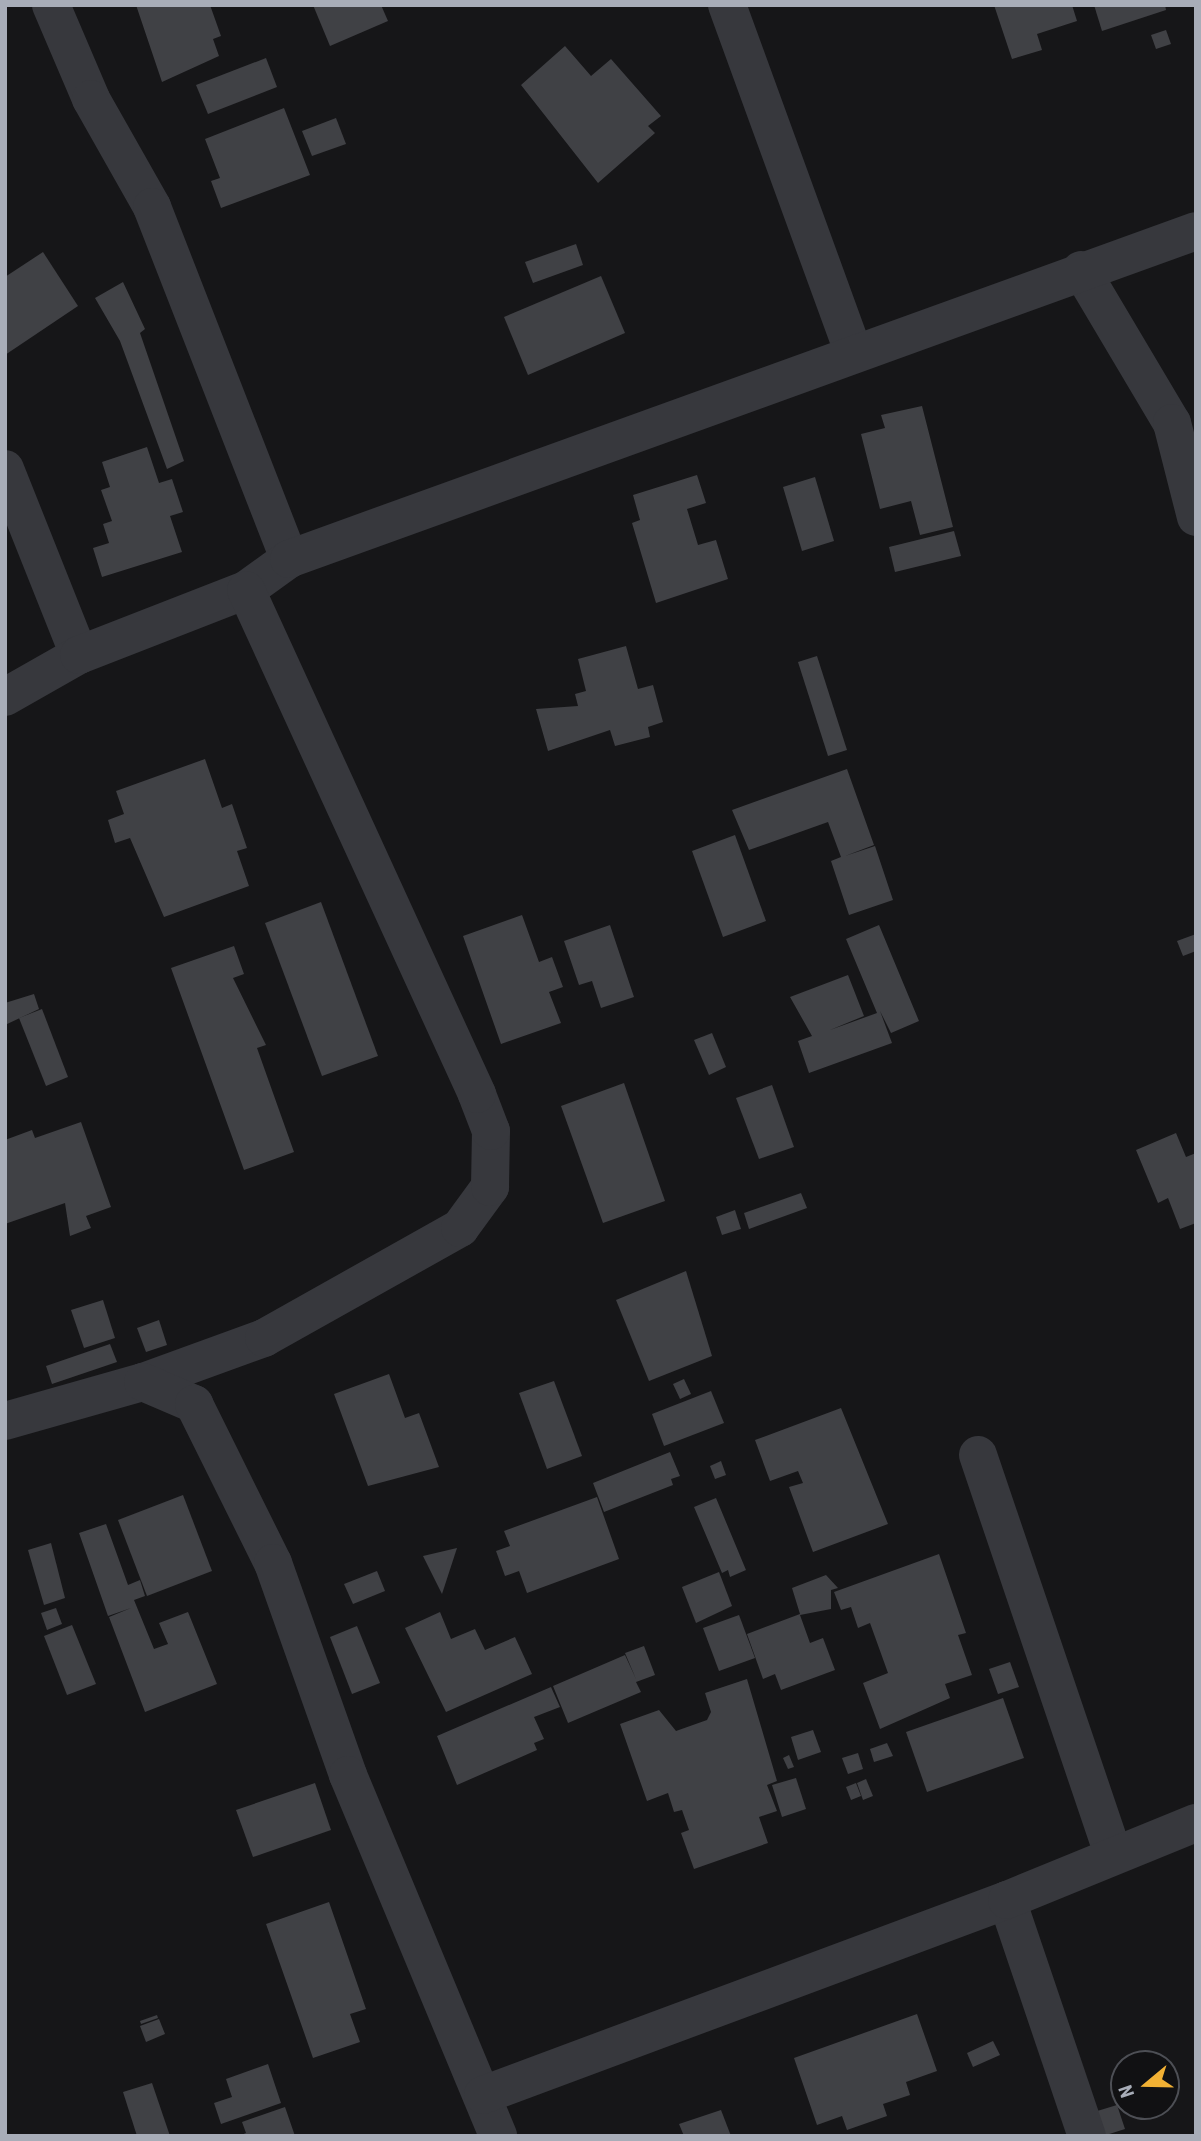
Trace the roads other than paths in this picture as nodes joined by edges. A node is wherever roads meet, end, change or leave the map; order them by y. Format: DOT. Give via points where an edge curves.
graph roads {
  1 [pos="51,5"];
  2 [pos="727,5"];
  3 [pos="1196,231"];
  4 [pos="1081,270"];
  5 [pos="854,354"];
  6 [pos="5,469"];
  7 [pos="1196,517"];
  8 [pos="289,559"];
  9 [pos="246,590"];
  10 [pos="79,655"];
  11 [pos="5,697"];
  12 [pos="143,1382"];
  13 [pos="5,1421"];
  14 [pos="978,1455"];
  15 [pos="1196,1823"];
  16 [pos="1112,1852"];
  17 [pos="1007,1900"];
  18 [pos="483,2095"];
  19 [pos="498,2136"];
  20 [pos="1087,2136"];
  1 -- 8 [label="street" via="91,99 152,207"];
  2 -- 5 [label="street"];
  3 -- 4 [label="street"];
  4 -- 5 [label="street"];
  4 -- 7 [label="street" via="1172,424"];
  5 -- 8 [label="street"];
  6 -- 10 [label="street"];
  8 -- 9 [label="street"];
  9 -- 10 [label="street"];
  9 -- 12 [label="street" via="477,1094 491,1131 490,1186 460,1228 264,1338"];
  10 -- 11 [label="street"];
  12 -- 13 [label="street"];
  12 -- 18 [label="street" via="194,1404 273,1563 348,1775"];
  14 -- 16 [label="street"];
  15 -- 16 [label="street"];
  16 -- 17 [label="street"];
  17 -- 18 [label="street"];
  17 -- 20 [label="street"];
  18 -- 19 [label="street"];
}
